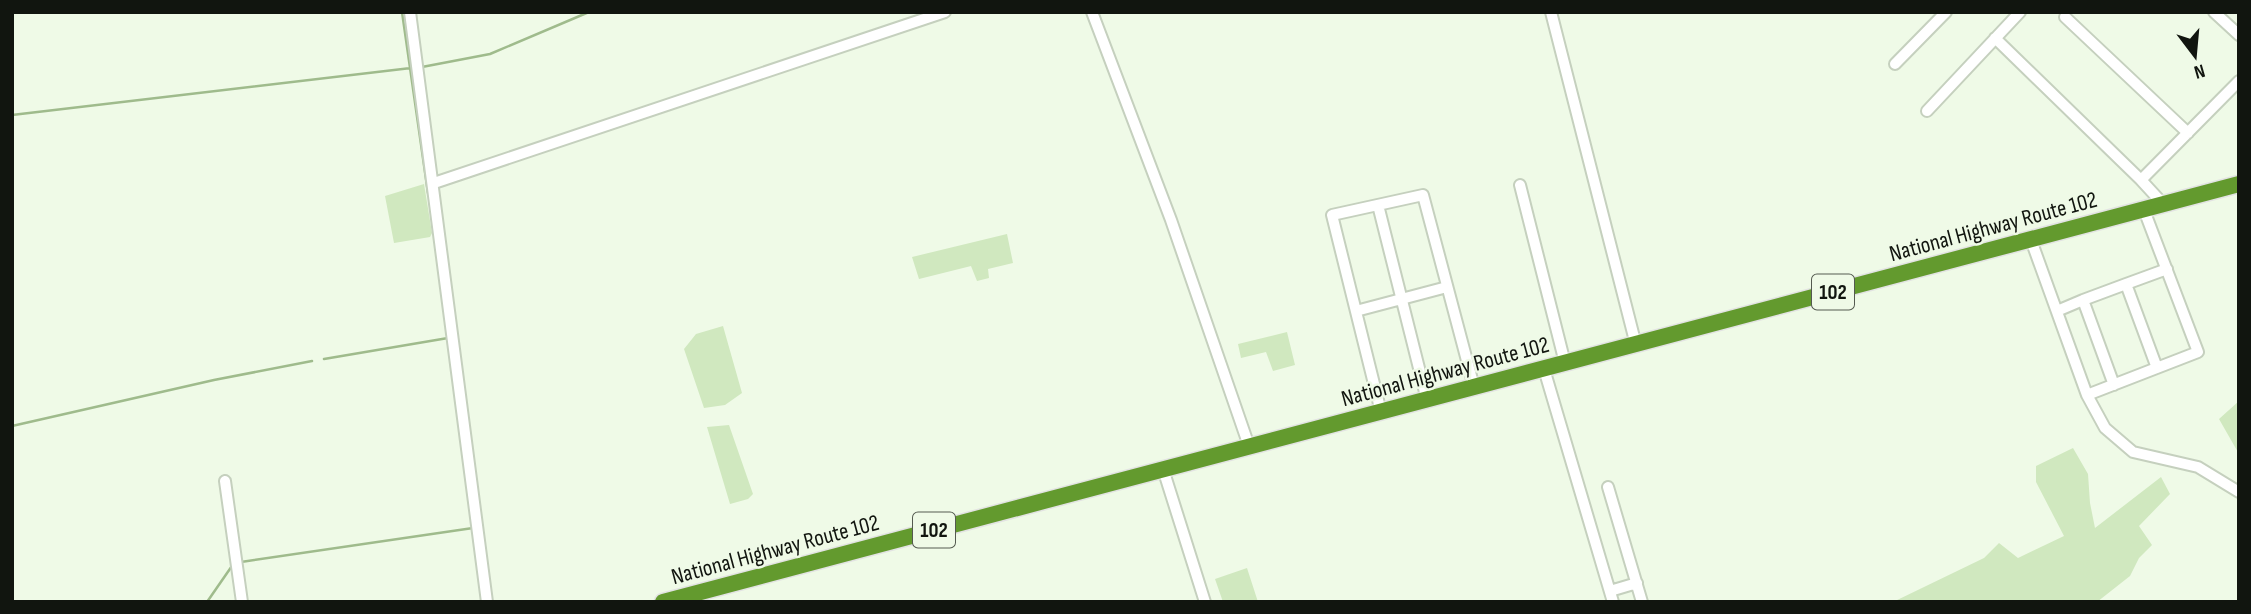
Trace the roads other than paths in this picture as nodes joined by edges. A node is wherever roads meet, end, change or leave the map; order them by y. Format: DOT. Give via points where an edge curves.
graph roads {
  1 [pos="410,12"];
  2 [pos="945,12"];
  3 [pos="1093,12"];
  4 [pos="1551,12"];
  5 [pos="1946,12"];
  6 [pos="2020,12"];
  7 [pos="2214,12"];
  8 [pos="2065,18"];
  9 [pos="2239,35"];
  10 [pos="1995,38"];
  11 [pos="1895,64"];
  12 [pos="2239,81"];
  13 [pos="1927,111"];
  14 [pos="2188,133"];
  15 [pos="2141,180"];
  16 [pos="434,183"];
  17 [pos="2239,184"];
  18 [pos="1520,185"];
  19 [pos="1378,205"];
  20 [pos="2164,205"];
  21 [pos="2144,210"];
  22 [pos="2031,240"];
  23 [pos="2167,269"];
  24 [pos="2126,284"];
  25 [pos="1447,287"];
  26 [pos="1401,299"];
  27 [pos="2083,300"];
  28 [pos="1356,311"];
  29 [pos="2057,311"];
  30 [pos="1636,345"];
  31 [pos="1565,363"];
  32 [pos="2157,368"];
  33 [pos="1544,369"];
  34 [pos="2114,385"];
  35 [pos="1474,387"];
  36 [pos="2087,395"];
  37 [pos="1427,400"];
  38 [pos="1381,412"];
  39 [pos="1249,446"];
  40 [pos="1163,469"];
  41 [pos="225,481"];
  42 [pos="1608,486"];
  43 [pos="2239,492"];
  44 [pos="1637,583"];
  45 [pos="1611,596"];
  46 [pos="242,602"];
  47 [pos="487,602"];
  48 [pos="663,602"];
  49 [pos="1205,602"];
  50 [pos="1642,602"];
  1 -- 16 [label="street"];
  2 -- 16 [label="street"];
  3 -- 39 [label="street"];
  4 -- 30 [label="street"];
  5 -- 11 [label="street"];
  6 -- 10 [label="street"];
  7 -- 9 [label="street"];
  8 -- 14 [label="street"];
  10 -- 13 [label="street"];
  10 -- 15 [label="street"];
  12 -- 14 [label="street"];
  14 -- 15 [label="street"];
  15 -- 20 [label="street"];
  16 -- 47 [label="street"];
  17 -- 20 [label="highway, National Highway Route 102 / 102"];
  18 -- 31 [label="street"];
  19 -- 25 [label="street" via="1423,195"];
  19 -- 26 [label="street"];
  19 -- 28 [label="street" via="1332,215"];
  20 -- 21 [label="highway, National Highway Route 102 / 102"];
  21 -- 22 [label="highway, National Highway Route 102 / 102"];
  21 -- 23 [label="street"];
  22 -- 29 [label="street"];
  22 -- 30 [label="highway, National Highway Route 102 / 102"];
  23 -- 24 [label="street"];
  23 -- 32 [label="street" via="2198,352"];
  24 -- 27 [label="street"];
  24 -- 32 [label="street"];
  25 -- 26 [label="street"];
  25 -- 35 [label="street"];
  26 -- 28 [label="street"];
  26 -- 37 [label="street"];
  27 -- 29 [label="street"];
  27 -- 34 [label="street"];
  28 -- 38 [label="street"];
  29 -- 36 [label="street"];
  30 -- 31 [label="highway, National Highway Route 102 / 102"];
  31 -- 33 [label="highway, National Highway Route 102 / 102"];
  32 -- 34 [label="street"];
  33 -- 35 [label="highway, National Highway Route 102 / 102"];
  33 -- 45 [label="street"];
  34 -- 36 [label="street"];
  35 -- 37 [label="highway, National Highway Route 102 / 102"];
  36 -- 43 [label="street" via="2105,428 2133,452 2198,467"];
  37 -- 38 [label="highway, National Highway Route 102 / 102"];
  38 -- 39 [label="highway, National Highway Route 102 / 102"];
  39 -- 40 [label="highway, National Highway Route 102 / 102"];
  40 -- 48 [label="highway, National Highway Route 102 / 102"];
  40 -- 49 [label="street"];
  41 -- 46 [label="street"];
  42 -- 44 [label="street"];
  44 -- 45 [label="street"];
  44 -- 50 [label="street"];
}
